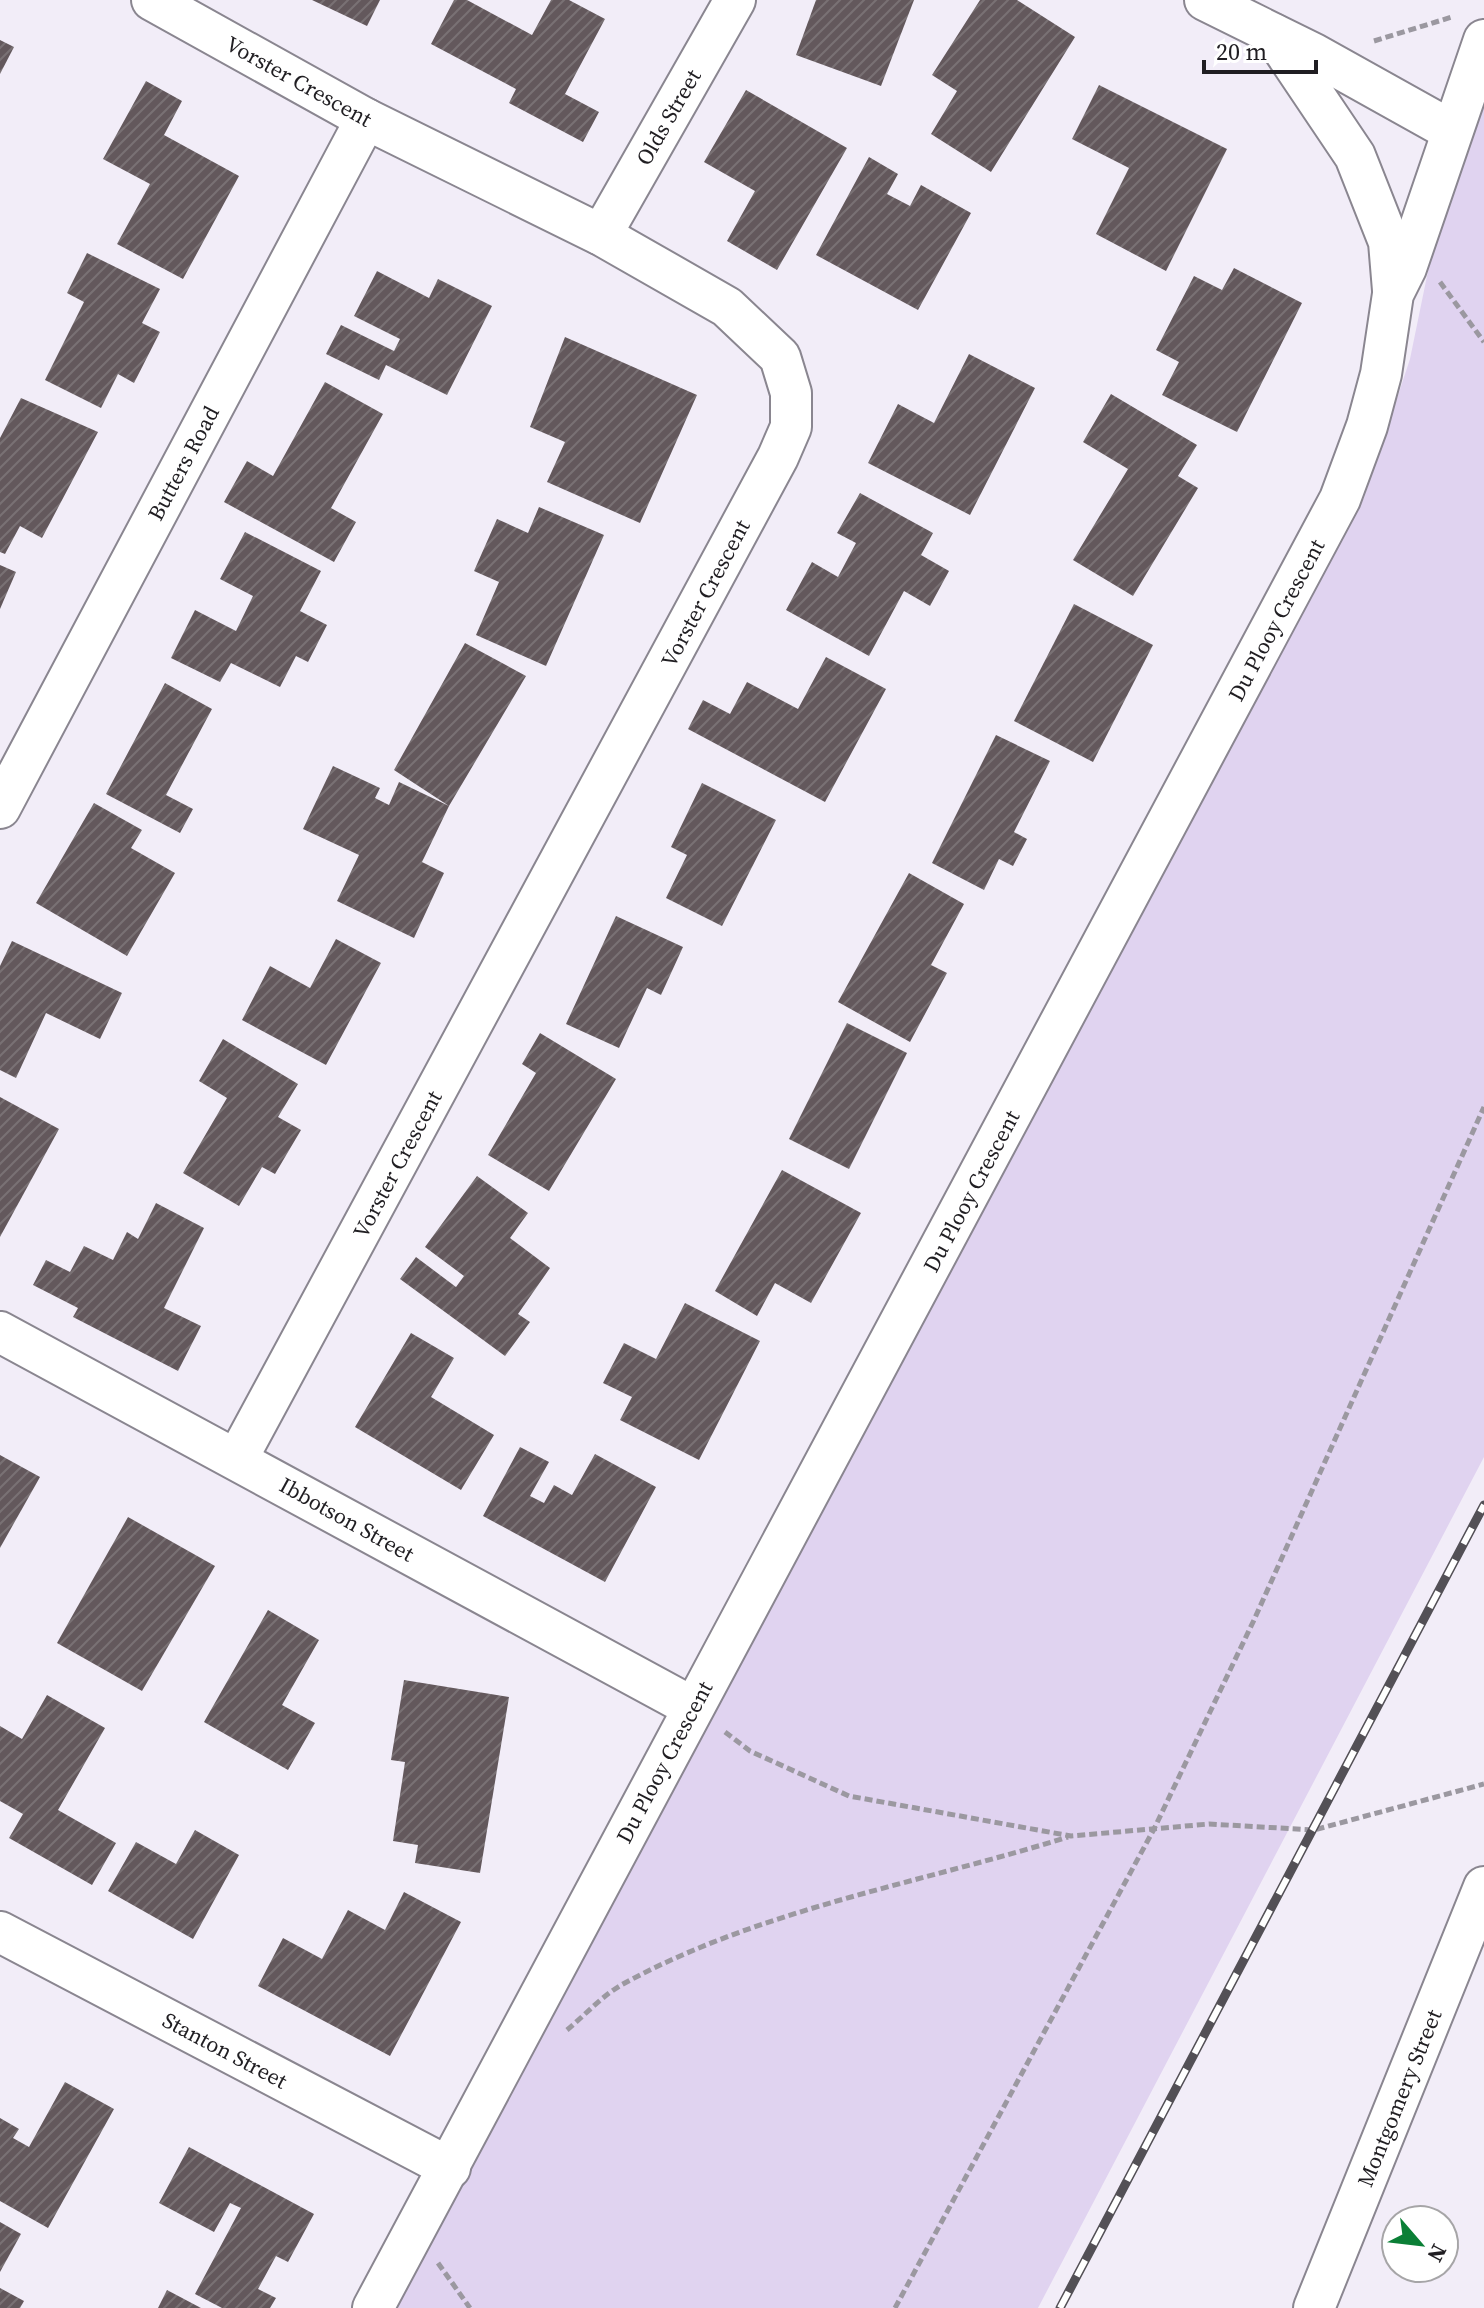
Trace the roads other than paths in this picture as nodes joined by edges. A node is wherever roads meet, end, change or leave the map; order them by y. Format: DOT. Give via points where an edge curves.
graph roads {
  1 [pos="152,0"];
  2 [pos="735,0"];
  3 [pos="1205,0"];
  4 [pos="1471,28"];
  5 [pos="1273,34"];
  6 [pos="366,119"];
  7 [pos="1452,131"];
  8 [pos="601,235"];
  9 [pos="1400,281"];
  10 [pos="0,808"];
  11 [pos="0,1332"];
  12 [pos="237,1459"];
  13 [pos="692,1707"];
  14 [pos="1484,1887"];
  15 [pos="0,1932"];
  16 [pos="450,2168"];
  17 [pos="373,2308"];
  18 [pos="1314,2308"];
  1 -- 6 [label="street, Vorster Crescent"];
  2 -- 8 [label="street, Olds Street"];
  3 -- 5 [label="street"];
  4 -- 7 [label="street, Du Plooy Crescent"];
  5 -- 7 [label="street"];
  5 -- 9 [label="street" via="1355,156"];
  6 -- 8 [label="street, Vorster Crescent"];
  6 -- 10 [label="street, Butters Road"];
  7 -- 9 [label="street, Du Plooy Crescent"];
  8 -- 12 [label="street, Vorster Crescent" via="727,307 756,331 780,357 791,393 791,427"];
  9 -- 13 [label="street, Du Plooy Crescent" via="1381,374 1340,499"];
  11 -- 12 [label="street, Ibbotson Street"];
  12 -- 13 [label="street, Ibbotson Street"];
  13 -- 16 [label="street, Du Plooy Crescent"];
  14 -- 18 [label="street, Montgomery Street"];
  15 -- 16 [label="street, Stanton Street"];
  16 -- 17 [label="street, Du Plooy Crescent"];
}
